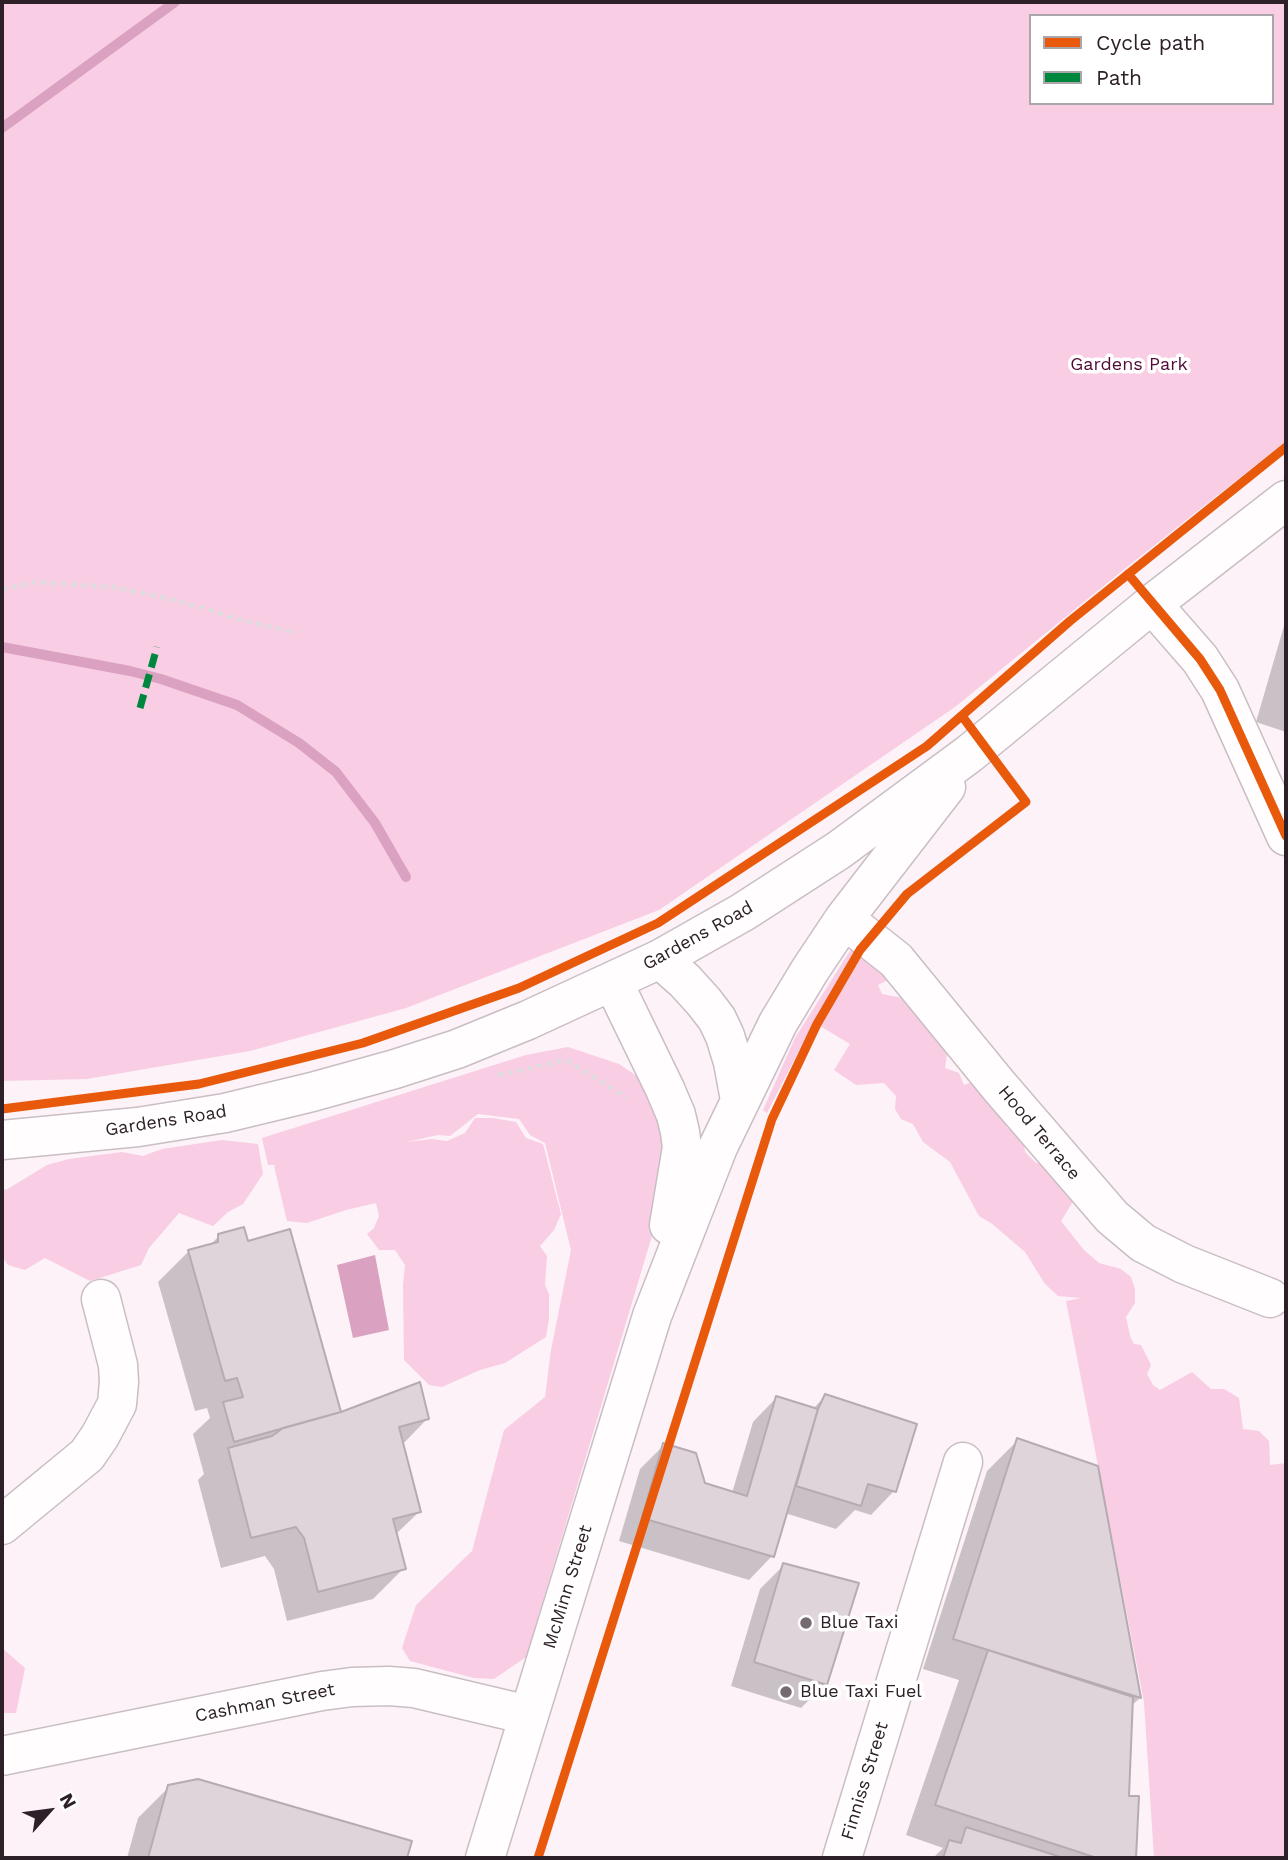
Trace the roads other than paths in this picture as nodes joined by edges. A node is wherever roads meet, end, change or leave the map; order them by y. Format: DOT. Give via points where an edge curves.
graph roads {
  1 [pos="1286,500"];
  2 [pos="1152,604"];
  3 [pos="969,754"];
  4 [pos="1286,836"];
  5 [pos="844,919"];
  6 [pos="660,959"];
  7 [pos="613,982"];
  8 [pos="740,1100"];
  9 [pos="2,1140"];
  10 [pos="1270,1298"];
  11 [pos="101,1299"];
  12 [pos="652,1316"];
  13 [pos="963,1462"];
  14 [pos="2,1525"];
  15 [pos="528,1715"];
  16 [pos="2,1756"];
  17 [pos="485,1858"];
  18 [pos="842,1858"];
  1 -- 2 [label="street, Gardens Road"];
  2 -- 3 [label="street, Gardens Road"];
  2 -- 4 [label="street" via="1220,690"];
  3 -- 5 [label="street"];
  3 -- 6 [label="street, Gardens Road" via="839,850"];
  5 -- 8 [label="street" via="778,1023"];
  5 -- 10 [label="street, Hood Terrace" via="896,960 1112,1217 1143,1243"];
  6 -- 7 [label="street, Gardens Road"];
  6 -- 8 [label="street" via="717,1019 733,1062"];
  7 -- 9 [label="street, Gardens Road" via="457,1049 312,1092 225,1114"];
  7 -- 12 [label="street" via="681,1132 679,1173"];
  8 -- 12 [label="street"];
  11 -- 14 [label="street" via="118,1364 117,1404 87,1455"];
  12 -- 15 [label="street, McMinn Street"];
  13 -- 18 [label="street, Finniss Street"];
  15 -- 16 [label="street, Cashman Street" via="414,1688 352,1687"];
  15 -- 17 [label="street, McMinn Street"];
}
